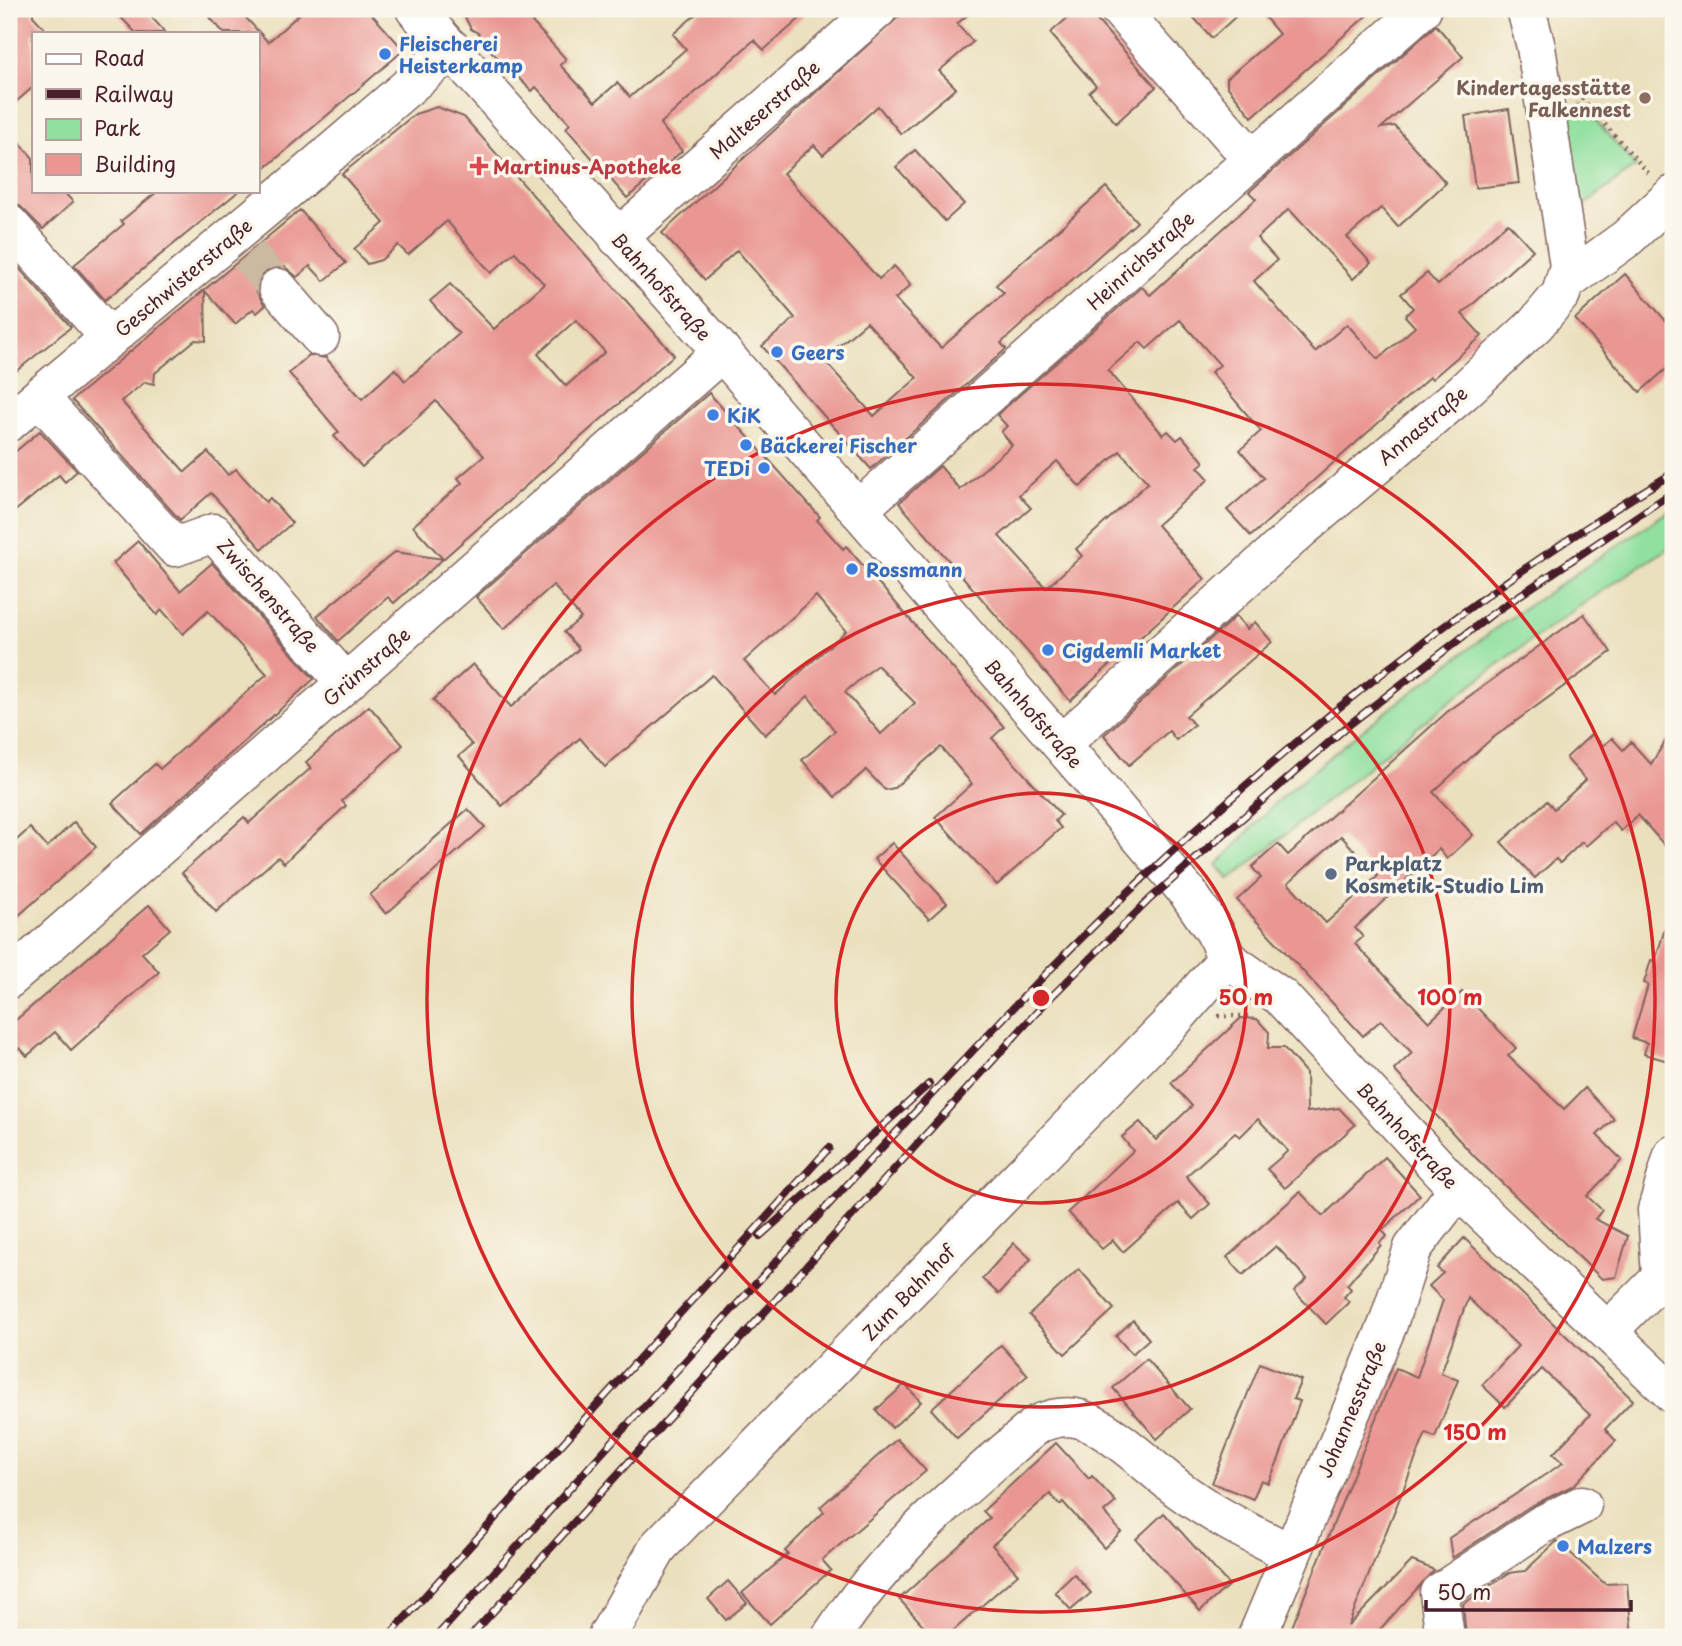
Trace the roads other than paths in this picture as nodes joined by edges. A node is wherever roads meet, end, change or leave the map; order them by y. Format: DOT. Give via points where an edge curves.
graph roads {
  1 [pos="415,9"];
  2 [pos="877,9"];
  3 [pos="1119,9"];
  4 [pos="1422,9"];
  5 [pos="1526,9"];
  6 [pos="452,49"];
  7 [pos="1253,160"];
  8 [pos="1672,197"];
  9 [pos="9,224"];
  10 [pos="618,238"];
  11 [pos="1565,283"];
  12 [pos="278,288"];
  13 [pos="320,337"];
  14 [pos="110,338"];
  15 [pos="722,352"];
  16 [pos="39,397"];
  17 [pos="9,422"];
  18 [pos="858,510"];
  19 [pos="346,683"];
  20 [pos="1061,744"];
  21 [pos="1227,959"];
  22 [pos="9,979"];
  23 [pos="1673,1155"];
  24 [pos="1458,1189"];
  25 [pos="1667,1275"];
  26 [pos="1608,1331"];
  27 [pos="1673,1394"];
  28 [pos="1583,1505"];
  29 [pos="1290,1553"];
  30 [pos="607,1637"];
  31 [pos="831,1637"];
  32 [pos="1257,1637"];
  33 [pos="1445,1637"];
  1 -- 6 [label="street, Bahnhofstraße"];
  2 -- 10 [label="street, Malteserstraße"];
  3 -- 7 [label="street"];
  4 -- 7 [label="street, Heinrichstraße"];
  5 -- 11 [label="street" via="1536,47 1569,266"];
  6 -- 10 [label="street, Bahnhofstraße"];
  6 -- 14 [label="street, Geschwisterstraße" via="240,245"];
  7 -- 18 [label="street, Heinrichstraße"];
  8 -- 11 [label="street"];
  9 -- 14 [label="street"];
  10 -- 15 [label="street, Bahnhofstraße"];
  11 -- 20 [label="street, Annastraße" via="1536,324 1463,391 1300,529"];
  12 -- 13 [label="street"];
  14 -- 16 [label="street, Geschwisterstraße"];
  15 -- 18 [label="street, Bahnhofstraße"];
  15 -- 19 [label="street, Grünstraße"];
  16 -- 17 [label="street, Geschwisterstraße"];
  16 -- 19 [label="street, Zwischenstraße" via="175,547 214,533"];
  18 -- 20 [label="street, Bahnhofstraße"];
  19 -- 22 [label="street, Grünstraße"];
  20 -- 21 [label="street, Bahnhofstraße" via="1188,893"];
  21 -- 24 [label="street, Bahnhofstraße" via="1281,997"];
  21 -- 30 [label="street, Zum Bahnhof" via="1178,1016 659,1546"];
  23 -- 25 [label="street" via="1657,1210"];
  24 -- 26 [label="street, Bahnhofstraße"];
  24 -- 29 [label="street, Johannesstraße" via="1413,1248 1388,1324"];
  25 -- 26 [label="street"];
  26 -- 27 [label="street, Bahnhofstraße"];
  28 -- 33 [label="street" via="1541,1525 1439,1593"];
  29 -- 31 [label="street" via="1182,1492 1100,1429 1082,1420 1050,1419 956,1492 917,1530 863,1590"];
  29 -- 32 [label="street, Johannesstraße"];
}
